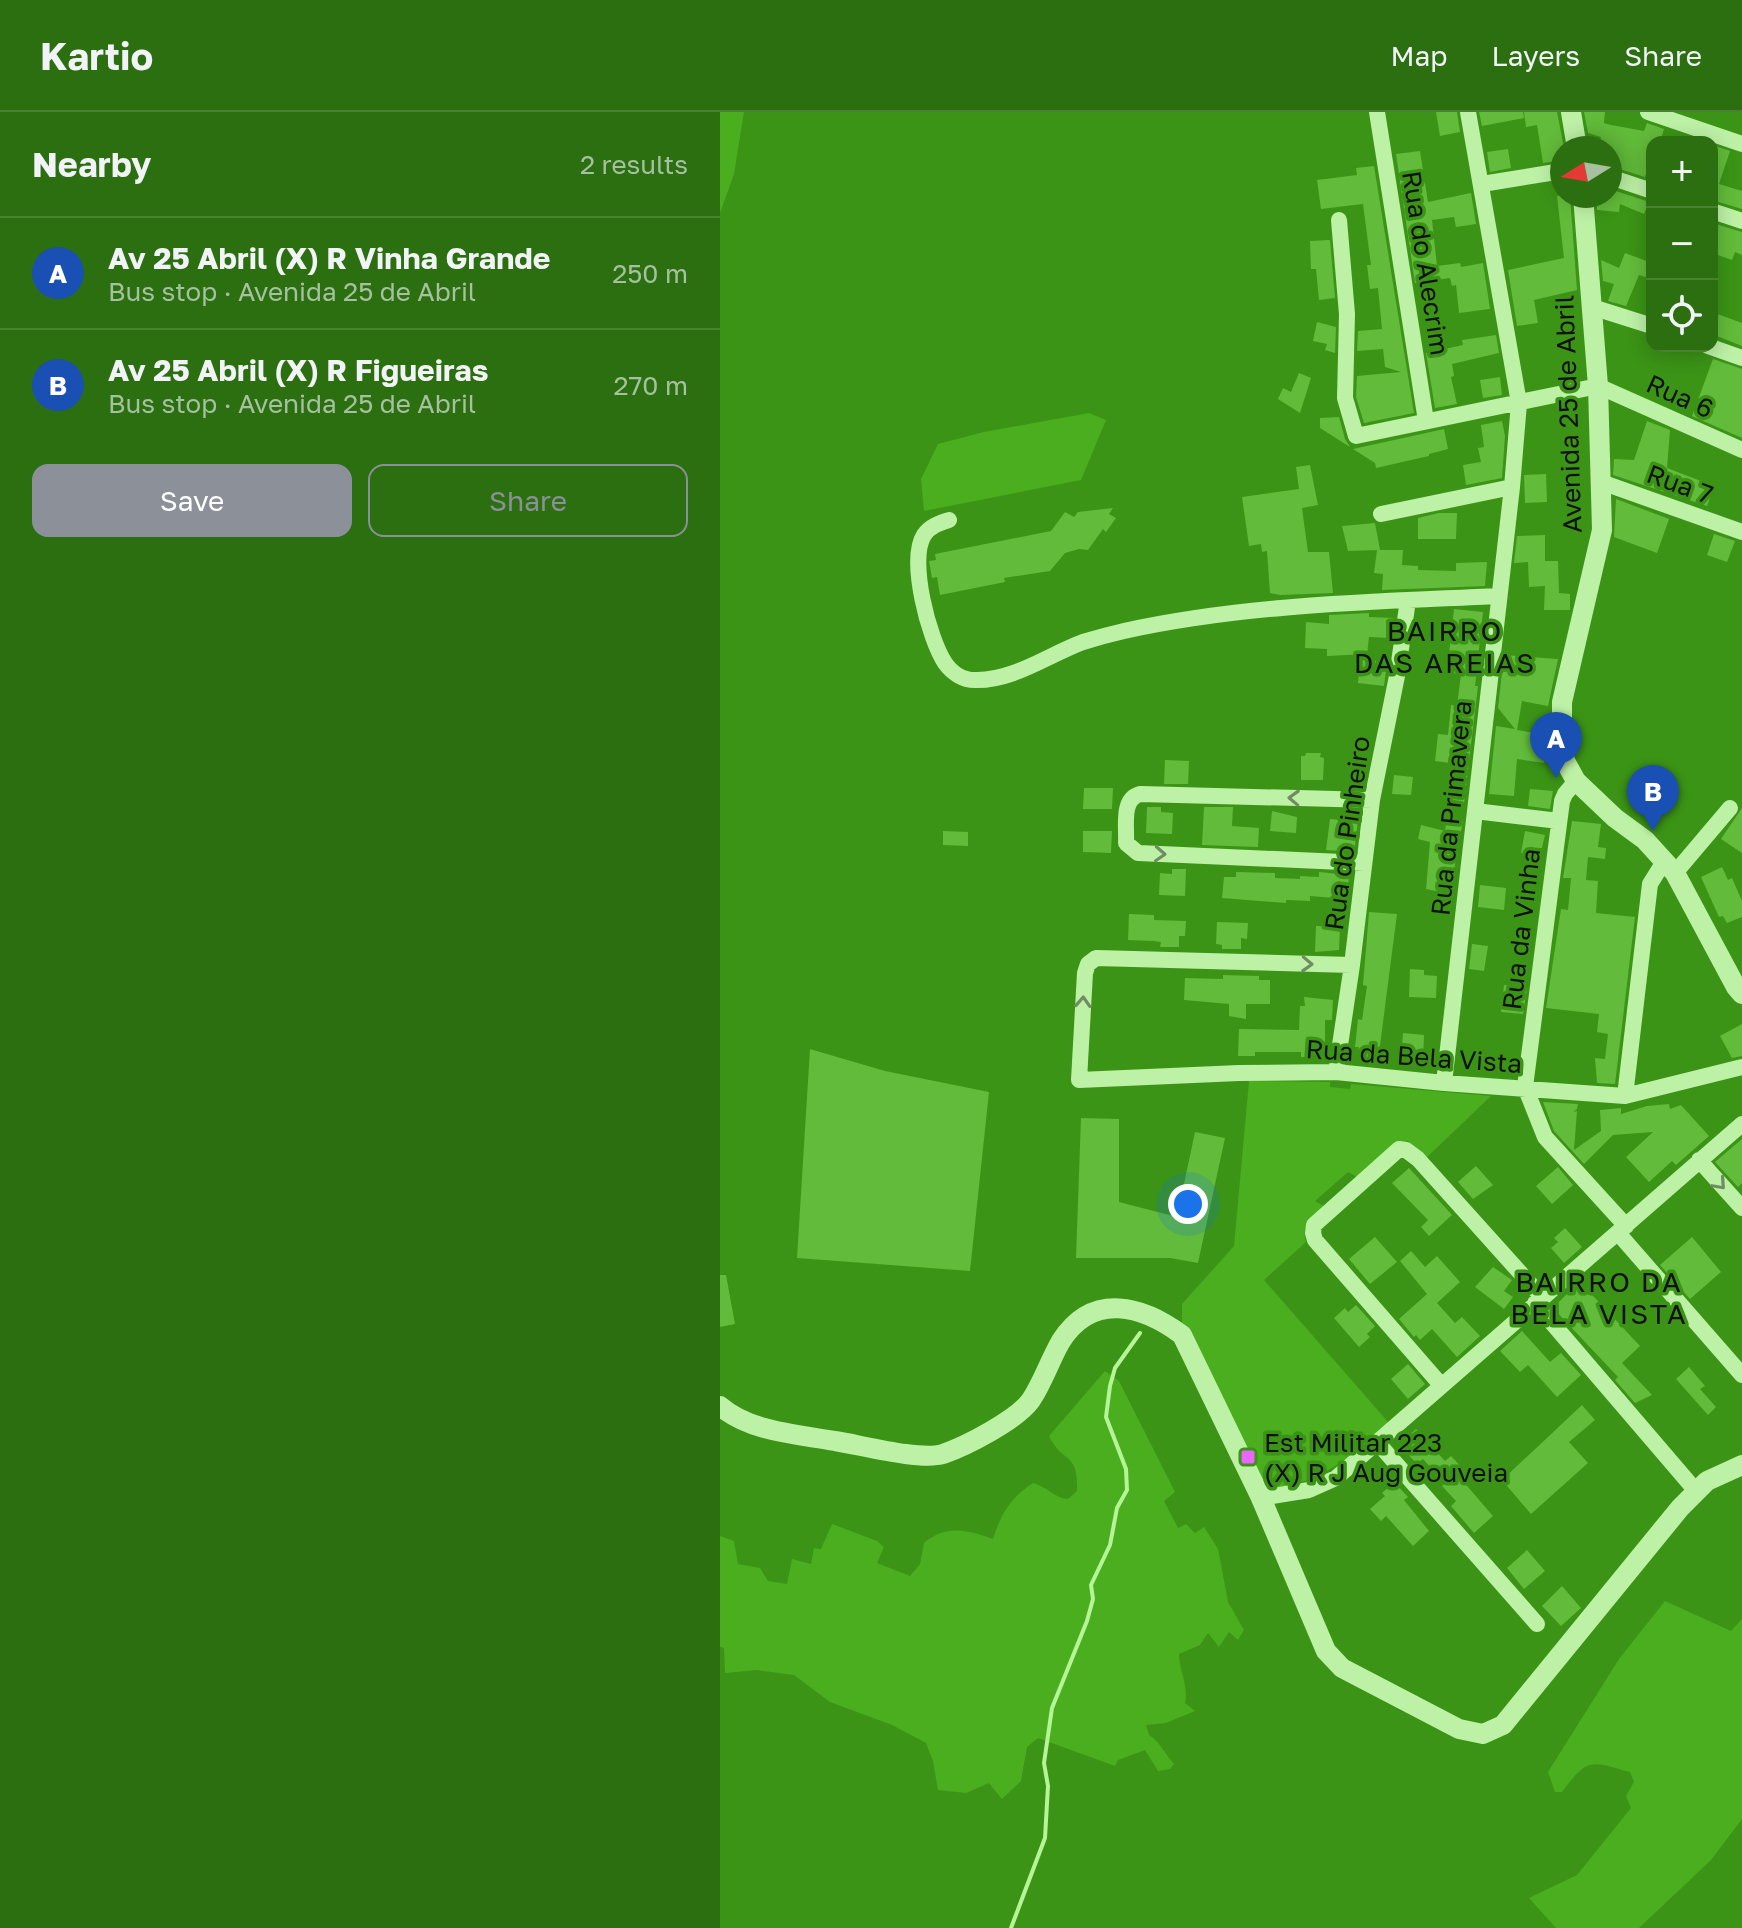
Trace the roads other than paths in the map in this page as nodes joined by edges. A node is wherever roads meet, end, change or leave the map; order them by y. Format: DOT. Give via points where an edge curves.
graph roads {
  1 [pos="1377,112"];
  2 [pos="1468,112"];
  3 [pos="1571,112"];
  4 [pos="1648,112"];
  5 [pos="1575,136"];
  6 [pos="1742,144"];
  7 [pos="1550,173"];
  8 [pos="1622,181"];
  9 [pos="1482,184"];
  10 [pos="1646,189"];
  11 [pos="1584,208"];
  12 [pos="1718,213"];
  13 [pos="1339,220"];
  14 [pos="1742,221"];
  15 [pos="1592,307"];
  16 [pos="1646,324"];
  17 [pos="1718,350"];
  18 [pos="1742,358"];
  19 [pos="1598,386"];
  20 [pos="1519,403"];
  21 [pos="1426,421"];
  22 [pos="1742,450"];
  23 [pos="1601,482"];
  24 [pos="1512,487"];
  25 [pos="1381,514"];
  26 [pos="949,520"];
  27 [pos="1742,532"];
  28 [pos="1498,596"];
  29 [pos="1408,600"];
  30 [pos="1576,781"];
  31 [pos="1372,800"];
  32 [pos="1730,808"];
  33 [pos="1475,811"];
  34 [pos="1559,821"];
  35 [pos="1364,863"];
  36 [pos="1670,866"];
  37 [pos="1352,965"];
  38 [pos="1742,994"];
  39 [pos="1742,1067"];
  40 [pos="1336,1072"];
  41 [pos="1444,1083"];
  42 [pos="1525,1087"];
  43 [pos="1625,1096"];
  44 [pos="1742,1124"];
  45 [pos="1699,1160"];
  46 [pos="1742,1208"];
  47 [pos="1622,1229"];
  48 [pos="1539,1300"];
  49 [pos="1742,1375"];
  50 [pos="1441,1385"];
  51 [pos="720,1406"];
  52 [pos="1377,1442"];
  53 [pos="1742,1465"];
  54 [pos="1696,1491"];
  55 [pos="1261,1498"];
  56 [pos="1537,1624"];
  1 -- 21 [label="street, Rua do Alecrim"];
  2 -- 9 [label="street, Rua da Primavera"];
  3 -- 5 [label="street"];
  4 -- 6 [label="street"];
  7 -- 9 [label="street"];
  8 -- 10 [label="street"];
  9 -- 20 [label="street, Rua da Primavera"];
  11 -- 15 [label="street, Avenida 25 de Abril"];
  12 -- 14 [label="street"];
  13 -- 21 [label="street" via="1347,314 1345,398 1356,436"];
  15 -- 16 [label="street"];
  15 -- 19 [label="street, Avenida 25 de Abril"];
  17 -- 18 [label="street"];
  19 -- 20 [label="street"];
  19 -- 22 [label="street, Rua 6"];
  19 -- 23 [label="street, Avenida 25 de Abril"];
  20 -- 21 [label="street"];
  20 -- 24 [label="street, Rua da Primavera"];
  23 -- 27 [label="street, Rua 7"];
  23 -- 30 [label="street, Avenida 25 de Abril" via="1602,530 1562,702 1562,746"];
  24 -- 25 [label="street"];
  24 -- 28 [label="street, Rua da Primavera"];
  26 -- 29 [label="street" via="925,534 916,567 938,649 956,674 972,680 999,679 1125,631 1274,607"];
  28 -- 29 [label="street"];
  28 -- 33 [label="street, Rua da Primavera"];
  29 -- 31 [label="street, Rua do Pinheiro"];
  30 -- 34 [label="street, Rua da Vinha" via="1565,794"];
  30 -- 36 [label="street, Avenida 25 de Abril"];
  31 -- 35 [label="street, Rua do Pinheiro"];
  31 -- 35 [label="street, one-way" via="1140,794 1128,803 1126,843 1138,853"];
  32 -- 36 [label="street"];
  33 -- 34 [label="street"];
  33 -- 41 [label="street, Rua da Primavera"];
  34 -- 42 [label="street, Rua da Vinha"];
  35 -- 37 [label="street, Rua do Pinheiro"];
  36 -- 38 [label="street, Avenida 25 de Abril"];
  36 -- 43 [label="street" via="1650,884"];
  37 -- 40 [label="street, Rua do Pinheiro"];
  40 -- 37 [label="street, Rua da Bela Vista, one-way" via="1079,1080 1085,973 1096,958"];
  39 -- 43 [label="street, Rua da Bela Vista"];
  40 -- 41 [label="street, Rua da Bela Vista"];
  41 -- 42 [label="street, Rua da Bela Vista"];
  42 -- 43 [label="street, Rua da Bela Vista"];
  42 -- 47 [label="street" via="1545,1137"];
  44 -- 45 [label="street"];
  45 -- 46 [label="street, one-way"];
  45 -- 47 [label="street"];
  47 -- 48 [label="street"];
  47 -- 49 [label="street"];
  48 -- 50 [label="street"];
  48 -- 50 [label="street" via="1418,1159 1399,1149 1314,1225 1313,1233"];
  48 -- 54 [label="street"];
  50 -- 52 [label="street"];
  51 -- 55 [label="street" via="740,1420 772,1429 918,1455 942,1454 1020,1411 1079,1320 1120,1307 1160,1319 1182,1335"];
  52 -- 55 [label="street" via="1336,1478 1309,1490"];
  52 -- 56 [label="street"];
  53 -- 54 [label="street"];
  54 -- 55 [label="street" via="1503,1725 1483,1734 1459,1729 1342,1668 1326,1651"];
}
